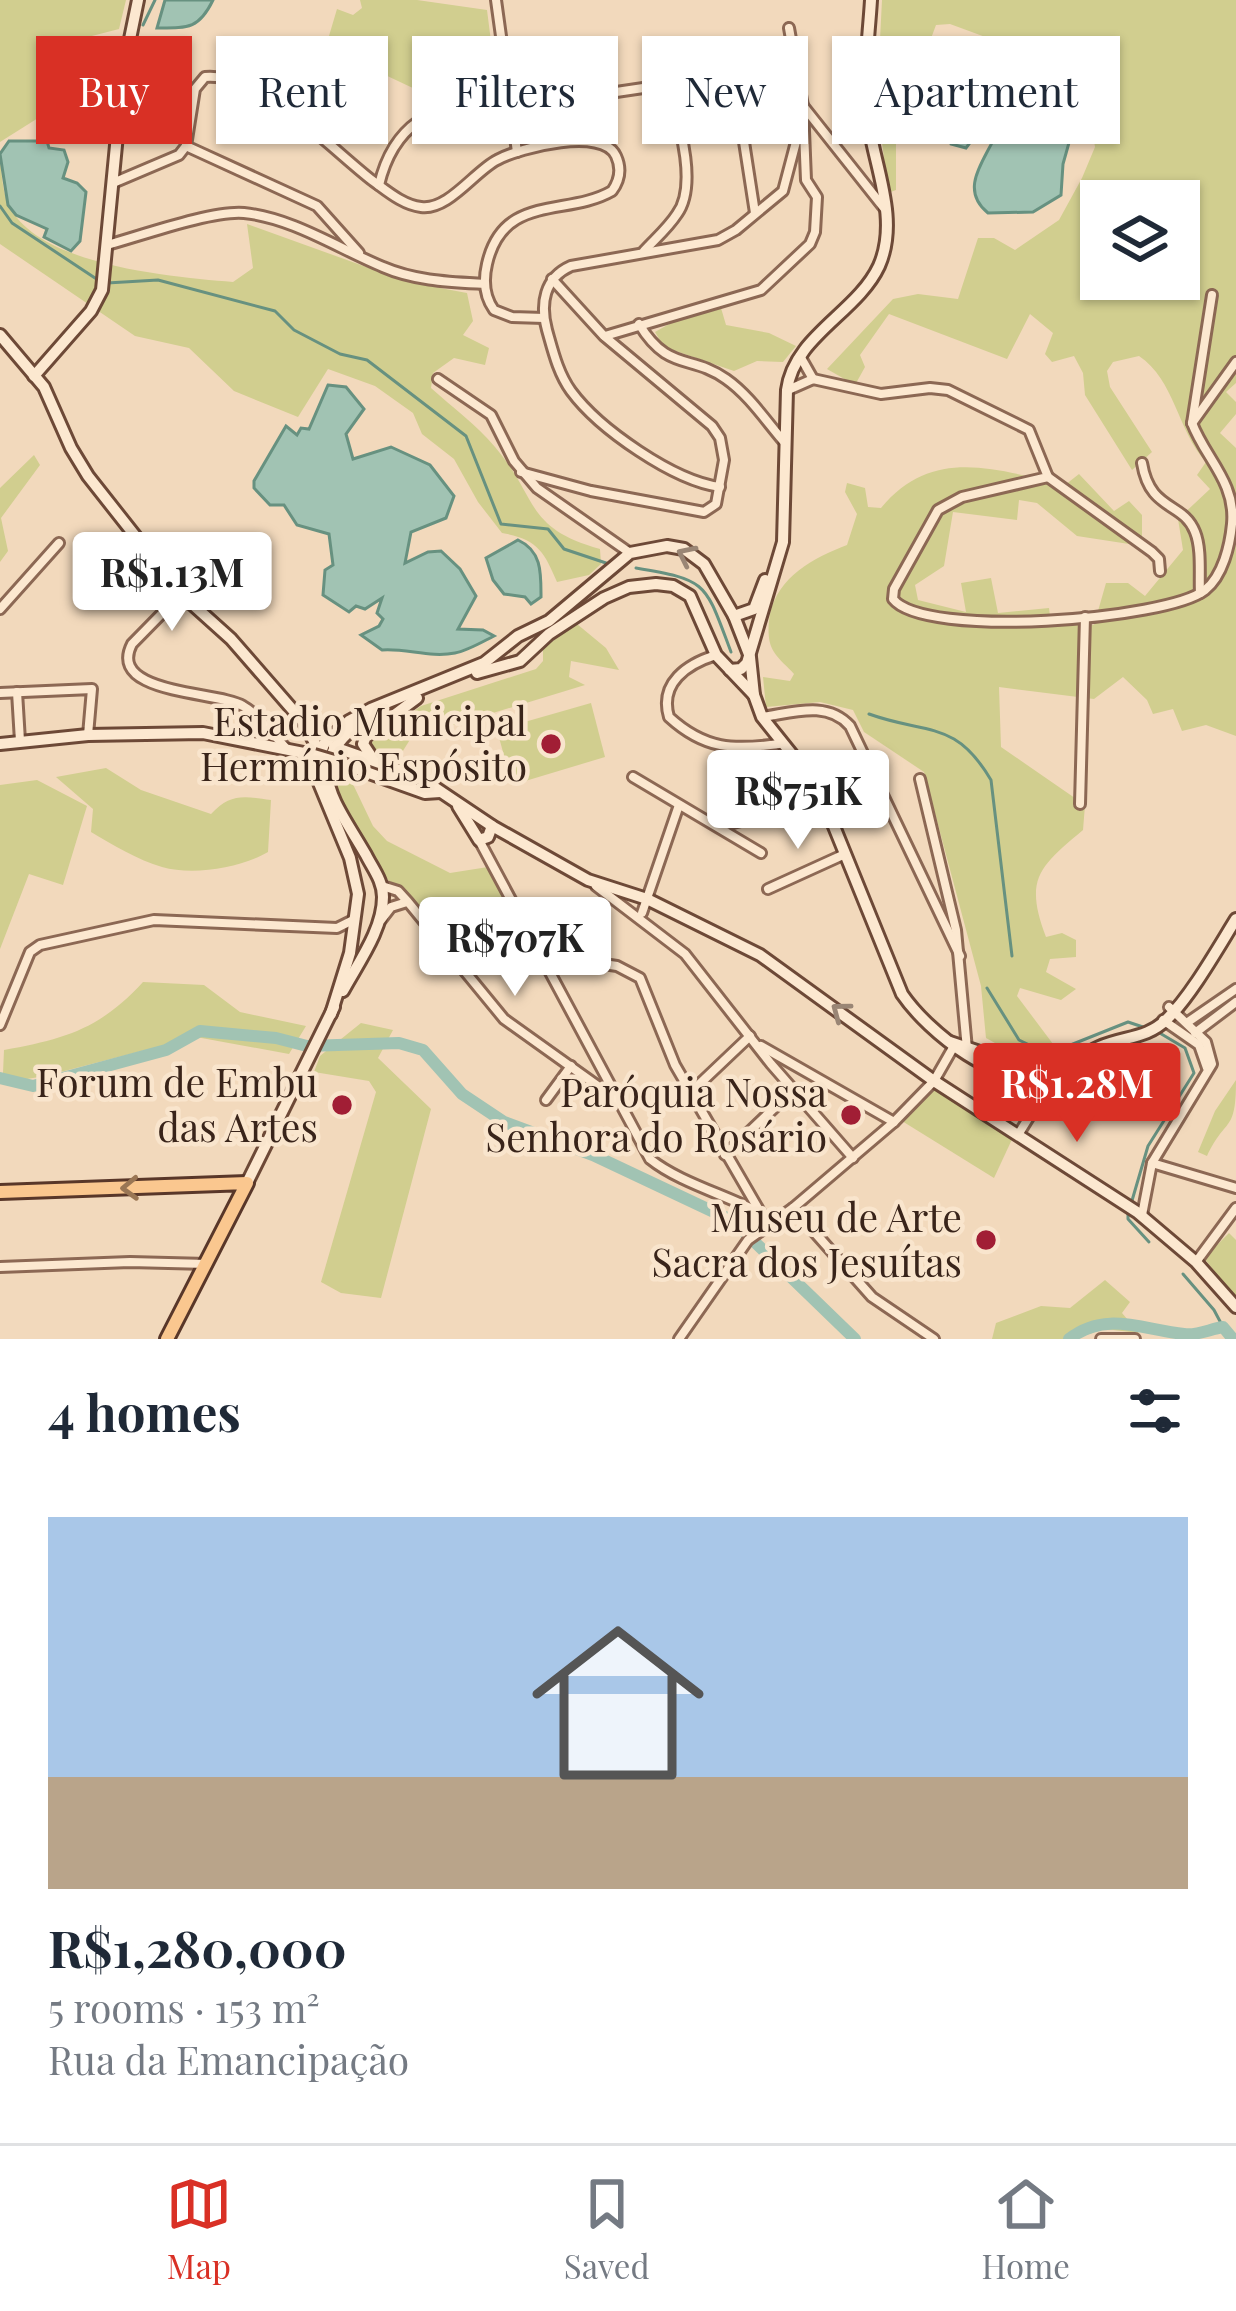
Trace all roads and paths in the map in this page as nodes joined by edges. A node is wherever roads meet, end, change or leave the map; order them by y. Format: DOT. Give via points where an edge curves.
graph roads {
  1 [pos="138,0"];
  2 [pos="496,0"];
  3 [pos="871,0"];
  4 [pos="789,28"];
  5 [pos="500,36"];
  6 [pos="790,36"];
  7 [pos="618,92"];
  8 [pos="808,112"];
  9 [pos="412,125"];
  10 [pos="516,144"];
  11 [pos="744,144"];
  12 [pos="796,144"];
  13 [pos="804,144"];
  14 [pos="186,146"];
  15 [pos="517,152"];
  16 [pos="112,183"];
  17 [pos="379,185"];
  18 [pos="885,210"];
  19 [pos="755,215"];
  20 [pos="106,251"];
  21 [pos="643,252"];
  22 [pos="360,254"];
  23 [pos="552,279"];
  24 [pos="484,284"];
  25 [pos="1212,295"];
  26 [pos="544,318"];
  27 [pos="639,324"];
  28 [pos="0,335"];
  29 [pos="604,336"];
  30 [pos="800,356"];
  31 [pos="1236,362"];
  32 [pos="34,376"];
  33 [pos="438,379"];
  34 [pos="813,379"];
  35 [pos="787,391"];
  36 [pos="1192,423"];
  37 [pos="786,444"];
  38 [pos="1142,463"];
  39 [pos="521,472"];
  40 [pos="1048,477"];
  41 [pos="720,488"];
  42 [pos="784,514"];
  43 [pos="613,541"];
  44 [pos="58,544"];
  45 [pos="630,553"];
  46 [pos="614,567"];
  47 [pos="1160,571"];
  48 [pos="629,587"];
  49 [pos="1200,593"];
  50 [pos="181,594"];
  51 [pos="0,609"];
  52 [pos="734,616"];
  53 [pos="1085,617"];
  54 [pos="518,636"];
  55 [pos="532,653"];
  56 [pos="716,655"];
  57 [pos="750,657"];
  58 [pos="730,670"];
  59 [pos="17,692"];
  60 [pos="0,693"];
  61 [pos="754,694"];
  62 [pos="417,698"];
  63 [pos="762,717"];
  64 [pos="305,724"];
  65 [pos="88,735"];
  66 [pos="333,741"];
  67 [pos="20,743"];
  68 [pos="0,744"];
  69 [pos="779,744"];
  70 [pos="287,749"];
  71 [pos="317,754"];
  72 [pos="373,759"];
  73 [pos="419,777"];
  74 [pos="633,777"];
  75 [pos="920,779"];
  76 [pos="442,792"];
  77 [pos="424,793"];
  78 [pos="455,801"];
  79 [pos="1080,803"];
  80 [pos="679,805"];
  81 [pos="831,818"];
  82 [pos="488,823"];
  83 [pos="470,826"];
  84 [pos="719,826"];
  85 [pos="479,840"];
  86 [pos="761,853"];
  87 [pos="846,854"];
  88 [pos="382,886"];
  89 [pos="768,889"];
  90 [pos="358,894"];
  91 [pos="625,899"];
  92 [pos="647,899"];
  93 [pos="408,902"];
  94 [pos="640,916"];
  95 [pos="356,919"];
  96 [pos="1236,919"];
  97 [pos="377,926"];
  98 [pos="542,955"];
  99 [pos="960,956"];
  100 [pos="1236,989"];
  101 [pos="1236,1002"];
  102 [pos="1174,1006"];
  103 [pos="331,1014"];
  104 [pos="0,1025"];
  105 [pos="1158,1025"];
  106 [pos="1189,1030"];
  107 [pos="752,1039"];
  108 [pos="956,1047"];
  109 [pos="571,1066"];
  110 [pos="1060,1069"];
  111 [pos="934,1081"];
  112 [pos="794,1090"];
  113 [pos="692,1092"];
  114 [pos="546,1100"];
  115 [pos="618,1100"];
  116 [pos="894,1122"];
  117 [pos="1018,1135"];
  118 [pos="724,1155"];
  119 [pos="854,1158"];
  120 [pos="1152,1163"];
  121 [pos="247,1183"];
  122 [pos="230,1184"];
  123 [pos="741,1184"];
  124 [pos="1236,1188"];
  125 [pos="0,1192"];
  126 [pos="727,1194"];
  127 [pos="240,1197"];
  128 [pos="793,1208"];
  129 [pos="1236,1208"];
  130 [pos="1136,1212"];
  131 [pos="762,1214"];
  132 [pos="771,1222"];
  133 [pos="1196,1262"];
  134 [pos="207,1264"];
  135 [pos="0,1267"];
  136 [pos="187,1304"];
  137 [pos="1236,1307"];
  138 [pos="167,1339"];
  139 [pos="182,1339"];
  140 [pos="679,1339"];
  141 [pos="934,1339"];
  142 [pos="1101,1339"];
  143 [pos="1135,1339"];
  1 -- 16 [label="main road"];
  2 -- 5 [label="street"];
  3 -- 18 [label="main road" via="866,102"];
  4 -- 6 [label="street"];
  7 -- 21 [label="street" via="650,87 671,98 686,177 678,214"];
  8 -- 18 [label="street"];
  9 -- 17 [label="street" via="388,153"];
  10 -- 15 [label="street"];
  11 -- 19 [label="street"];
  12 -- 19 [label="street" via="786,186"];
  13 -- 27 [label="street" via="806,180 818,203 810,244 760,290"];
  14 -- 16 [label="street"];
  14 -- 17 [label="street" via="197,85 221,78 287,111"];
  14 -- 22 [label="street" via="317,206"];
  15 -- 17 [label="street" via="432,207 409,204"];
  15 -- 24 [label="street" via="598,140 615,154 619,179 605,195 524,212 491,251"];
  16 -- 20 [label="main road"];
  18 -- 30 [label="main road" via="879,265"];
  19 -- 21 [label="street" via="718,240"];
  20 -- 22 [label="street" via="236,213"];
  20 -- 32 [label="main road" via="98,302"];
  21 -- 23 [label="street" via="571,266"];
  22 -- 24 [label="street" via="433,280"];
  23 -- 26 [label="street"];
  23 -- 29 [label="street"];
  24 -- 26 [label="street" via="502,315"];
  25 -- 36 [label="street"];
  26 -- 41 [label="street" via="560,372 582,404 657,462"];
  27 -- 29 [label="street"];
  27 -- 37 [label="street" via="674,359 737,388"];
  28 -- 32 [label="main road"];
  29 -- 41 [label="street" via="712,426 724,449"];
  30 -- 34 [label="street"];
  30 -- 35 [label="main road"];
  31 -- 36 [label="street"];
  32 -- 50 [label="main road" via="88,476"];
  33 -- 39 [label="street" via="491,415"];
  34 -- 35 [label="street"];
  34 -- 40 [label="street" via="869,393 960,394 1029,430"];
  35 -- 37 [label="main road"];
  36 -- 49 [label="street" via="1225,482 1233,520 1216,578"];
  37 -- 42 [label="main road"];
  38 -- 49 [label="street" via="1154,496 1195,531"];
  39 -- 41 [label="street" via="704,512"];
  39 -- 43 [label="street"];
  40 -- 47 [label="street" via="1152,552"];
  40 -- 53 [label="street" via="962,496 938,510 893,599 905,610 984,623"];
  42 -- 52 [label="main road" via="756,605"];
  42 -- 57 [label="main road"];
  43 -- 45 [label="street"];
  43 -- 46 [label="street"];
  44 -- 51 [label="street"];
  45 -- 46 [label="main road"];
  52 -- 45 [label="main road, one-way" via="691,553 667,546"];
  46 -- 48 [label="main road"];
  46 -- 54 [label="main road"];
  48 -- 55 [label="main road" via="592,604"];
  48 -- 56 [label="main road" via="682,590 699,609"];
  49 -- 53 [label="street"];
  50 -- 64 [label="main road"];
  50 -- 70 [label="street" via="133,644 128,659 135,673 170,690 240,704"];
  52 -- 57 [label="main road"];
  53 -- 79 [label="street"];
  54 -- 55 [label="main road" via="533,640"];
  54 -- 66 [label="main road" via="484,663 371,709"];
  55 -- 62 [label="main road"];
  56 -- 58 [label="main road"];
  56 -- 69 [label="street" via="680,673 666,700 669,717 730,749"];
  57 -- 58 [label="main road"];
  57 -- 61 [label="main road"];
  58 -- 61 [label="main road"];
  59 -- 60 [label="street"];
  59 -- 65 [label="street" via="92,689"];
  59 -- 67 [label="street"];
  61 -- 63 [label="main road"];
  62 -- 66 [label="main road"];
  62 -- 72 [label="main road" via="366,736"];
  63 -- 69 [label="main road"];
  63 -- 99 [label="street" via="818,709 850,726"];
  64 -- 66 [label="main road"];
  64 -- 71 [label="main road"];
  65 -- 67 [label="main road"];
  65 -- 70 [label="main road" via="203,733"];
  66 -- 71 [label="main road"];
  66 -- 72 [label="main road"];
  66 -- 88 [label="main road" via="329,791"];
  67 -- 68 [label="main road"];
  69 -- 81 [label="main road" via="818,788"];
  70 -- 71 [label="main road"];
  71 -- 77 [label="main road, bridge"];
  71 -- 90 [label="main road" via="319,784"];
  72 -- 73 [label="main road"];
  73 -- 76 [label="main road"];
  73 -- 77 [label="main road"];
  74 -- 80 [label="street"];
  75 -- 99 [label="street"];
  76 -- 77 [label="main road"];
  76 -- 78 [label="main road"];
  78 -- 82 [label="main road"];
  78 -- 83 [label="main road"];
  80 -- 84 [label="street"];
  80 -- 92 [label="street"];
  81 -- 84 [label="street" via="777,812"];
  81 -- 87 [label="main road"];
  82 -- 83 [label="main road"];
  82 -- 85 [label="main road" via="488,837"];
  82 -- 91 [label="main road"];
  83 -- 85 [label="main road"];
  84 -- 86 [label="street"];
  85 -- 98 [label="street"];
  87 -- 89 [label="street"];
  87 -- 108 [label="main road" via="902,994"];
  88 -- 90 [label="main road"];
  88 -- 93 [label="street"];
  88 -- 97 [label="main road"];
  90 -- 95 [label="main road"];
  91 -- 92 [label="main road"];
  91 -- 94 [label="street"];
  92 -- 94 [label="street"];
  111 -- 92 [label="main road, one-way" via="777,966"];
  93 -- 97 [label="street" via="391,907"];
  93 -- 109 [label="street" via="504,1019"];
  94 -- 107 [label="street" via="685,954"];
  95 -- 97 [label="main road"];
  95 -- 103 [label="main road"];
  95 -- 104 [label="street" via="337,928 154,920 40,945"];
  96 -- 102 [label="main road"];
  97 -- 103 [label="main road"];
  98 -- 113 [label="street" via="617,966 640,978"];
  98 -- 115 [label="street"];
  99 -- 108 [label="street"];
  100 -- 106 [label="street"];
  101 -- 106 [label="street"];
  102 -- 105 [label="main road"];
  102 -- 106 [label="street"];
  103 -- 121 [label="main road"];
  105 -- 106 [label="street"];
  105 -- 110 [label="main road"];
  106 -- 120 [label="street" via="1212,1057 1208,1076"];
  107 -- 112 [label="street"];
  107 -- 113 [label="street"];
  107 -- 116 [label="street"];
  108 -- 110 [label="main road" via="1022,1076"];
  108 -- 111 [label="street"];
  109 -- 114 [label="street"];
  109 -- 115 [label="street"];
  110 -- 117 [label="street"];
  111 -- 116 [label="street"];
  111 -- 117 [label="main road"];
  112 -- 118 [label="street"];
  112 -- 119 [label="street"];
  113 -- 118 [label="street"];
  115 -- 126 [label="street" via="650,1160"];
  116 -- 119 [label="street"];
  117 -- 130 [label="main road"];
  118 -- 123 [label="street"];
  119 -- 128 [label="street"];
  120 -- 124 [label="street"];
  120 -- 130 [label="street"];
  121 -- 122 [label="main road"];
  121 -- 127 [label="main road"];
  122 -- 125 [label="main road, one-way"];
  122 -- 127 [label="main road"];
  123 -- 126 [label="street"];
  123 -- 131 [label="street"];
  126 -- 131 [label="street"];
  127 -- 134 [label="main road"];
  128 -- 132 [label="street"];
  128 -- 141 [label="street" via="881,1306"];
  129 -- 133 [label="street"];
  130 -- 133 [label="main road"];
  131 -- 132 [label="street"];
  132 -- 140 [label="street" via="748,1240"];
  133 -- 137 [label="main road"];
  134 -- 135 [label="street"];
  134 -- 136 [label="main road"];
  136 -- 138 [label="main road"];
  136 -- 139 [label="main road"];
  142 -- 143 [label="street"];
}
